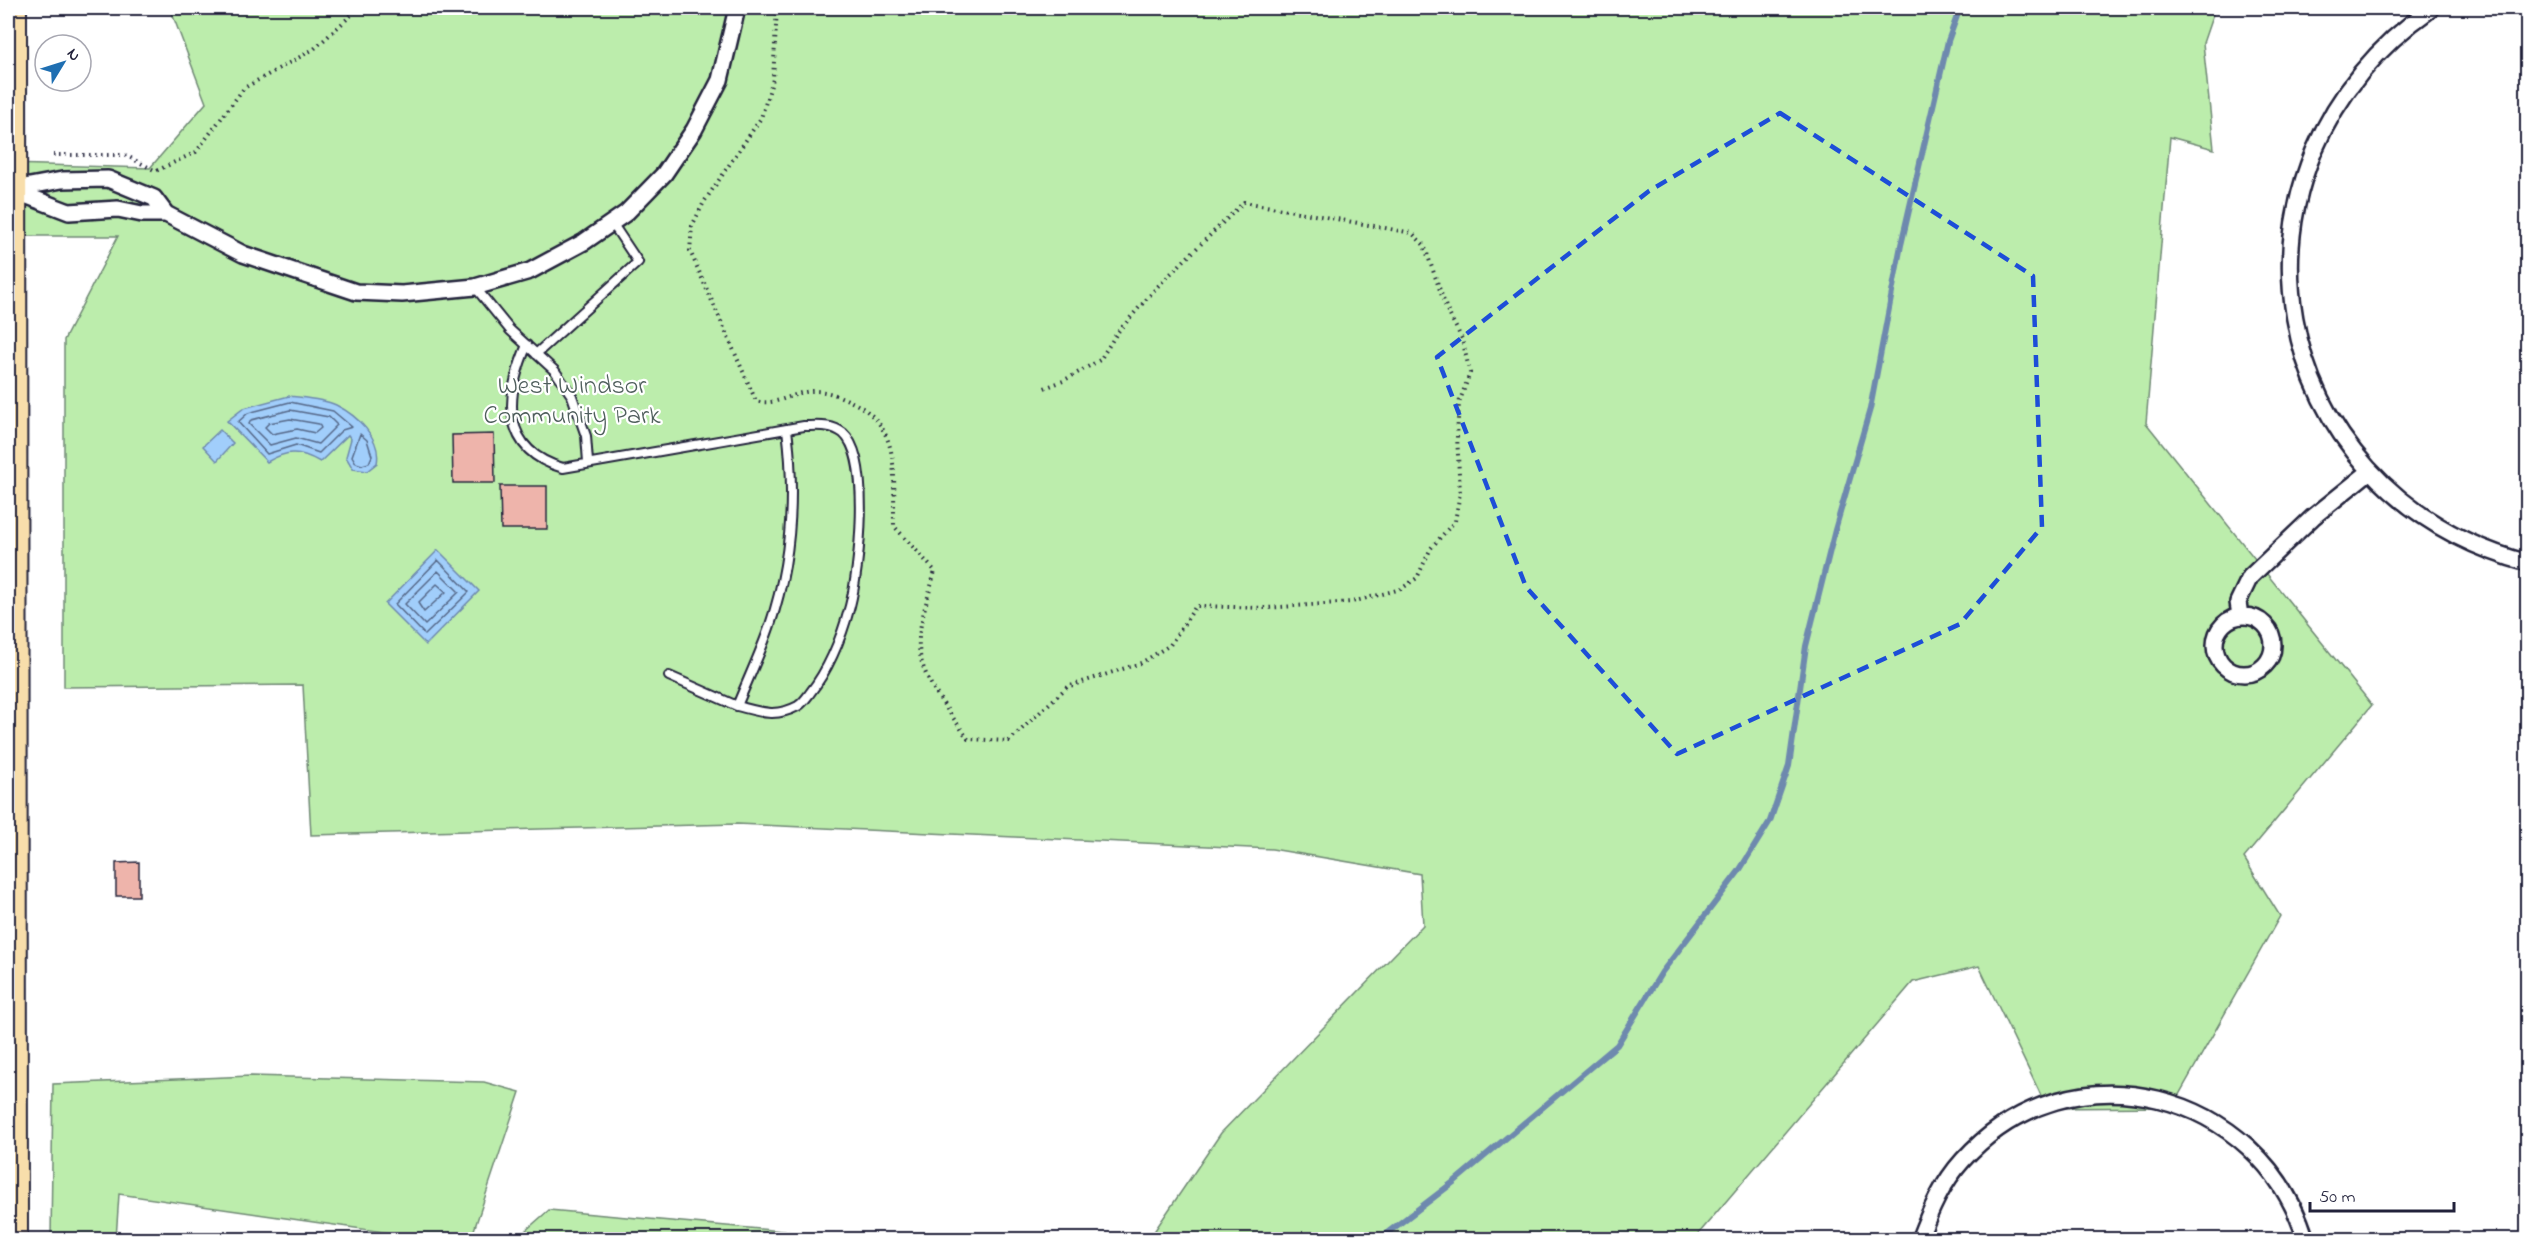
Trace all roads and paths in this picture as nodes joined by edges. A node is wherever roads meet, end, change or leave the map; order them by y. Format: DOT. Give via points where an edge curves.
graph roads {
  1 [pos="14,8"];
  2 [pos="359,8"];
  3 [pos="737,8"];
  4 [pos="777,8"];
  5 [pos="2432,8"];
  6 [pos="53,154"];
  7 [pos="10,190"];
  8 [pos="166,214"];
  9 [pos="612,223"];
  10 [pos="475,287"];
  11 [pos="527,345"];
  12 [pos="536,354"];
  13 [pos="1042,389"];
  14 [pos="787,429"];
  15 [pos="588,462"];
  16 [pos="2370,471"];
  17 [pos="2528,563"];
  18 [pos="2240,616"];
  19 [pos="669,676"];
  20 [pos="737,706"];
  21 [pos="15,1239"];
  22 [pos="1919,1239"];
  23 [pos="2306,1239"];
  1 -- 7 [label="main road"];
  2 -- 6 [label="path" via="314,49 244,88 196,152 156,171 125,155"];
  3 -- 9 [label="street" via="720,81 694,130 664,174"];
  4 -- 13 [label="path" via="773,79 762,118 704,202 692,226 690,251 756,401 767,404 813,391 838,395 865,409 883,426 892,454 894,526 935,571 919,632 919,653 926,676 968,739 1009,741 1067,687 1141,663 1170,645 1196,606 1266,608 1352,602 1401,589 1417,578 1431,548 1455,521 1460,493 1460,403 1470,373 1462,339 1447,310 1425,245 1412,232 1244,202 1157,287 1117,333 1100,360"];
  5 -- 16 [label="street" via="2378,50 2330,114 2311,156 2294,220 2290,257 2297,331 2322,401"];
  7 -- 8 [label="street" via="69,212 118,209"];
  7 -- 8 [label="street" via="62,180 108,178 154,198"];
  7 -- 21 [label="main road"];
  8 -- 10 [label="street" via="243,254 356,292 402,294"];
  9 -- 10 [label="street" via="530,271"];
  9 -- 12 [label="lane" via="638,262"];
  10 -- 11 [label="lane"];
  11 -- 12 [label="lane"];
  11 -- 15 [label="lane" via="515,373 512,400 523,447 544,462 563,468"];
  12 -- 15 [label="lane" via="555,370 572,396 586,436"];
  14 -- 15 [label="lane"];
  14 -- 20 [label="lane" via="792,471 784,570 770,624"];
  14 -- 20 [label="lane" via="832,426 844,434 855,452 860,488 860,549 850,607 824,675 800,705 772,715"];
  16 -- 17 [label="street" via="2397,497 2443,529 2499,555"];
  16 -- 18 [label="street" via="2313,517 2250,577 2238,602"];
  19 -- 20 [label="lane"];
  22 -- 23 [label="street" via="1944,1185 1989,1136 2041,1107 2106,1093 2165,1100 2223,1125 2270,1168 2288,1193"];
}
